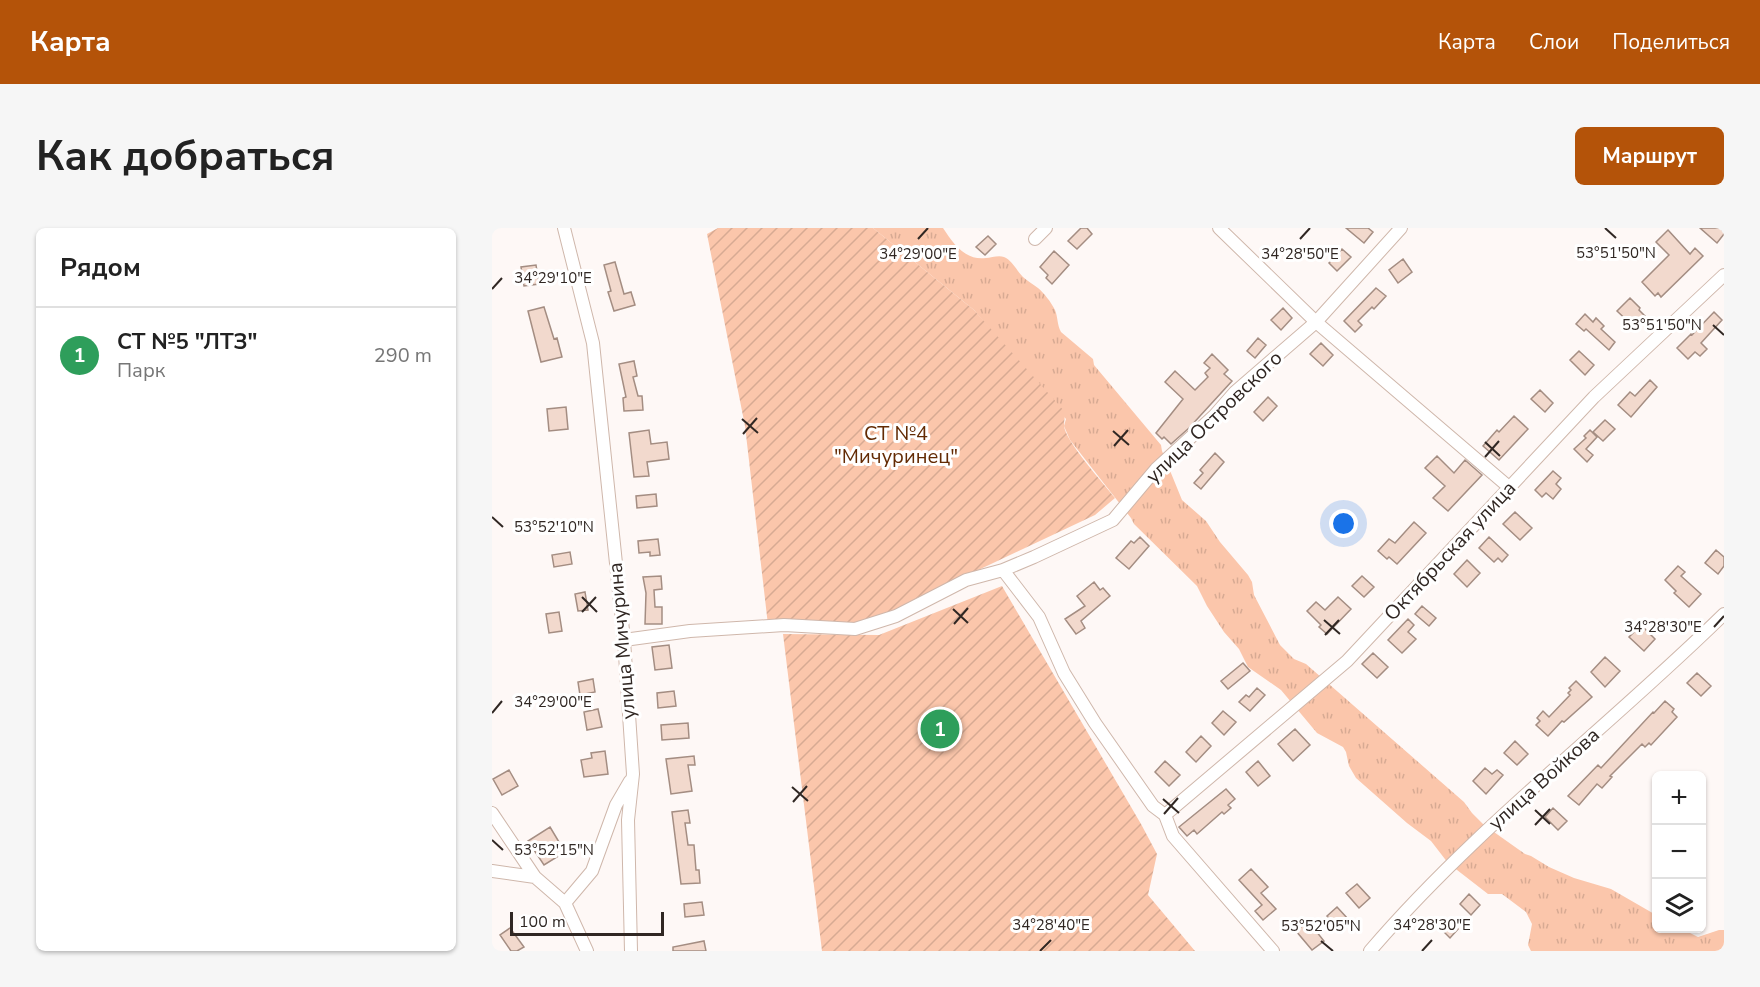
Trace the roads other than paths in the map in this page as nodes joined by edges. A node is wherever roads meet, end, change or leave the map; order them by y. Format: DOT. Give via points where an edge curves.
graph roads {
  1 [pos="564,228"];
  2 [pos="1046,228"];
  3 [pos="1219,228"];
  4 [pos="1401,228"];
  5 [pos="1035,239"];
  6 [pos="1724,275"];
  7 [pos="1316,322"];
  8 [pos="1510,488"];
  9 [pos="1003,570"];
  10 [pos="1724,614"];
  11 [pos="624,640"];
  12 [pos="633,774"];
  13 [pos="492,813"];
  14 [pos="1165,815"];
  15 [pos="492,871"];
  16 [pos="535,877"];
  17 [pos="565,903"];
  18 [pos="587,951"];
  19 [pos="631,951"];
  20 [pos="1273,951"];
  21 [pos="1370,951"];
  1 -- 11 [label="street, улица Мичурина" via="593,343"];
  2 -- 5 [label="street"];
  3 -- 7 [label="street"];
  4 -- 7 [label="street, улица Островского"];
  6 -- 8 [label="street, Октябрьская улица" via="1594,397"];
  7 -- 8 [label="street"];
  7 -- 9 [label="street, улица Островского" via="1156,468 1113,520"];
  8 -- 14 [label="street, Октябрьская улица" via="1347,661"];
  9 -- 11 [label="street, улица Островского" via="966,580 896,616 855,629 784,625"];
  9 -- 14 [label="street" via="1039,617 1064,673 1095,723 1153,806"];
  10 -- 21 [label="street, улица Войкова" via="1485,833"];
  11 -- 12 [label="street, улица Мичурина"];
  12 -- 17 [label="street" via="616,805 592,871"];
  12 -- 19 [label="street, улица Мичурина" via="628,820"];
  13 -- 16 [label="street"];
  14 -- 20 [label="street" via="1173,836"];
  15 -- 16 [label="street"];
  16 -- 17 [label="street"];
  17 -- 18 [label="street"];
}
